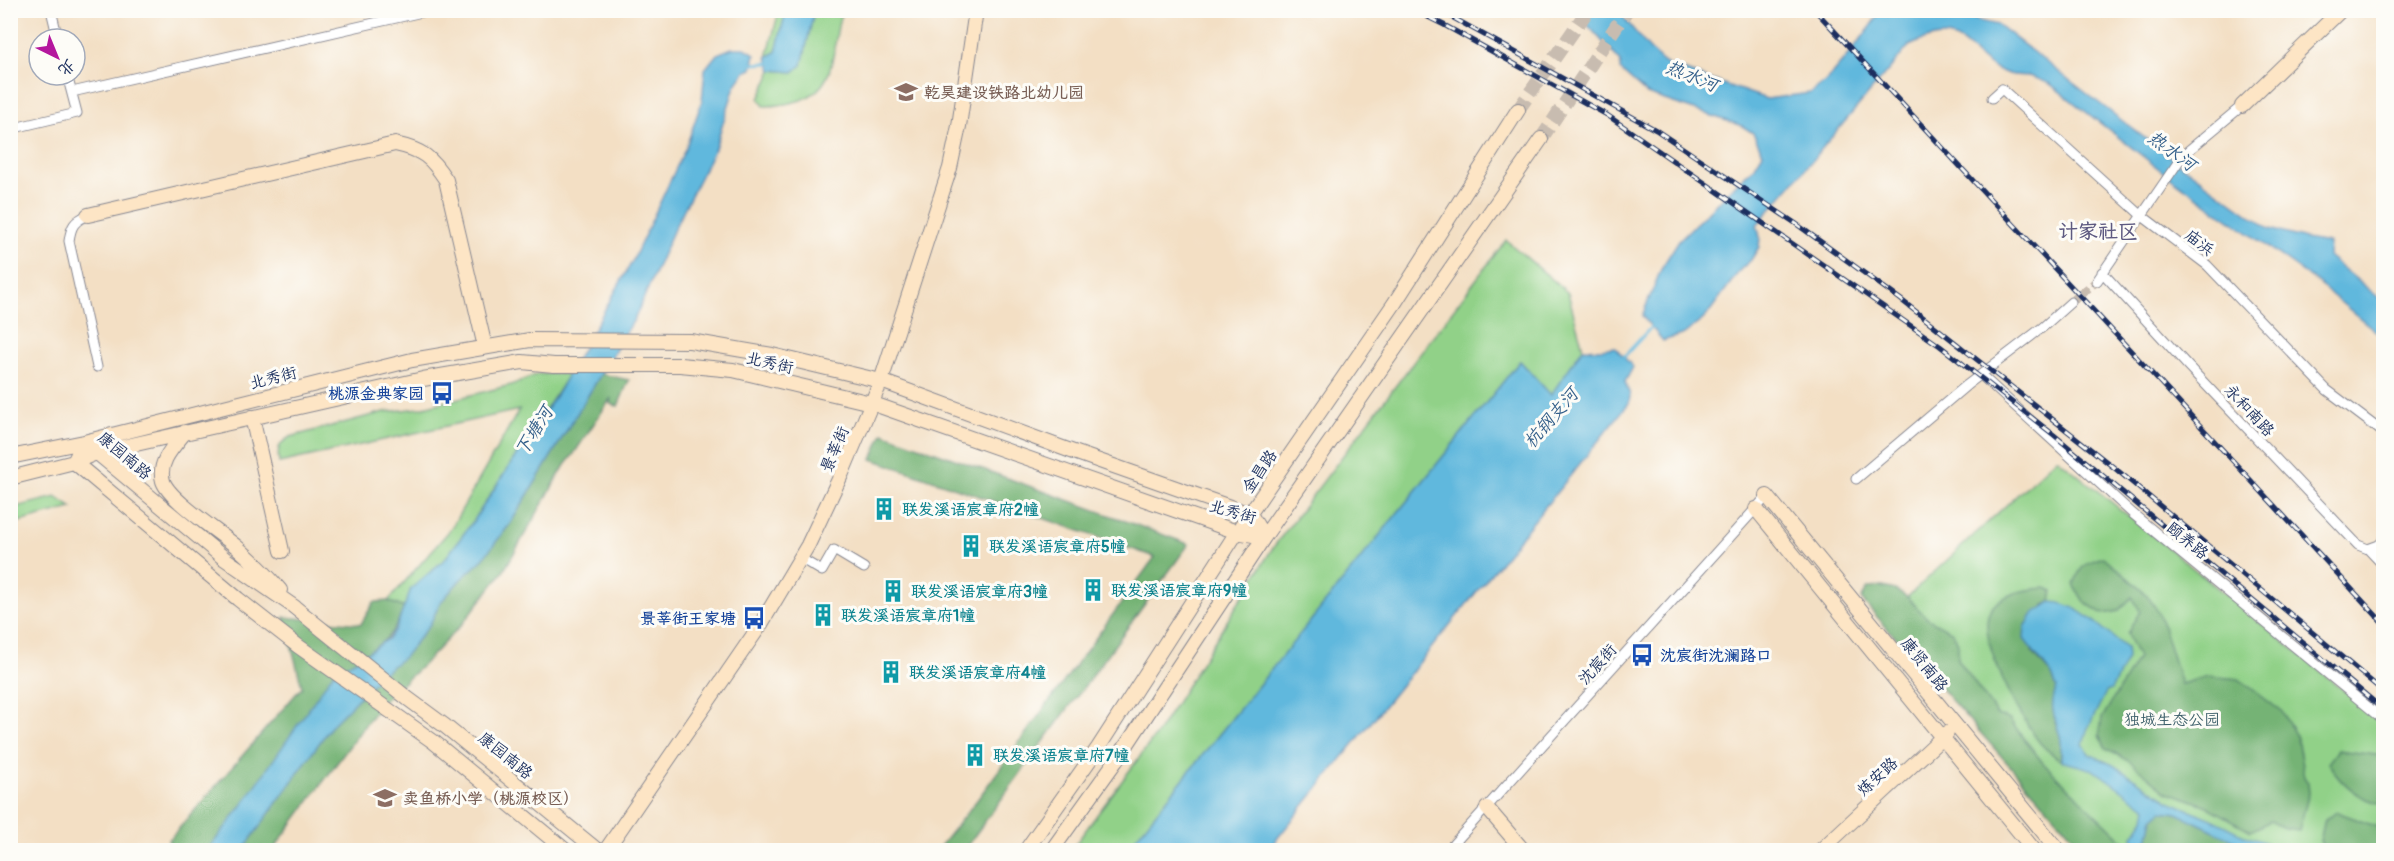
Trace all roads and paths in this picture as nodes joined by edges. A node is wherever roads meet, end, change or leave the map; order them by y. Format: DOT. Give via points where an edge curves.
graph roads {
  1 [pos="51,10"];
  2 [pos="431,10"];
  3 [pos="976,10"];
  4 [pos="2341,10"];
  5 [pos="55,27"];
  6 [pos="70,87"];
  7 [pos="72,93"];
  8 [pos="1992,98"];
  9 [pos="2242,106"];
  10 [pos="1518,110"];
  11 [pos="10,129"];
  12 [pos="1541,139"];
  13 [pos="88,215"];
  14 [pos="2140,215"];
  15 [pos="2072,302"];
  16 [pos="485,347"];
  17 [pos="97,367"];
  18 [pos="1981,375"];
  19 [pos="881,381"];
  20 [pos="871,403"];
  21 [pos="252,417"];
  22 [pos="185,432"];
  23 [pos="2384,433"];
  24 [pos="84,441"];
  25 [pos="96,453"];
  26 [pos="10,457"];
  27 [pos="74,462"];
  28 [pos="10,478"];
  29 [pos="1856,479"];
  30 [pos="1767,496"];
  31 [pos="1756,509"];
  32 [pos="1250,514"];
  33 [pos="1238,532"];
  34 [pos="1264,537"];
  35 [pos="2384,539"];
  36 [pos="2368,549"];
  37 [pos="282,551"];
  38 [pos="801,558"];
  39 [pos="2384,566"];
  40 [pos="864,568"];
  41 [pos="293,606"];
  42 [pos="2384,720"];
  43 [pos="1955,725"];
  44 [pos="1942,738"];
  45 [pos="1487,808"];
  46 [pos="565,850"];
  47 [pos="597,850"];
  48 [pos="606,850"];
  49 [pos="1026,850"];
  50 [pos="1052,850"];
  51 [pos="1448,850"];
  52 [pos="1523,850"];
  53 [pos="1821,850"];
  54 [pos="2034,850"];
  55 [pos="2058,850"];
  1 -- 5 [label="street"];
  2 -- 7 [label="street"];
  3 -- 19 [label="main road, 景莘街" via="950,168"];
  4 -- 9 [label="main road"];
  6 -- 7 [label="street"];
  7 -- 11 [label="street" via="77,113"];
  8 -- 14 [label="street, 庙浜" via="2002,88"];
  9 -- 14 [label="street" via="2183,154"];
  10 -- 32 [label="main road, 金昌路" via="1394,304"];
  12 -- 34 [label="main road"];
  13 -- 16 [label="main road" via="395,144 416,149 434,161 446,180"];
  13 -- 17 [label="street" via="71,227 69,241"];
  14 -- 23 [label="street, 庙浜" via="2207,265 2327,390"];
  14 -- 36 [label="street, 永和南路" via="2100,276 2358,545"];
  15 -- 18 [label="street"];
  16 -- 19 [label="main road, 北秀街" via="530,340 690,341 772,355"];
  16 -- 24 [label="main road, 北秀街" via="412,360"];
  18 -- 29 [label="street"];
  18 -- 42 [label="street, 颐养路" via="2133,513"];
  19 -- 20 [label="main road, 景莘街"];
  19 -- 32 [label="main road, 北秀街"];
  20 -- 21 [label="main road, 北秀街" via="733,370 522,362 423,379"];
  20 -- 33 [label="main road, 北秀街"];
  20 -- 38 [label="main road, 景莘街"];
  21 -- 22 [label="main road, 北秀街"];
  21 -- 37 [label="main road"];
  22 -- 25 [label="main road, 北秀街"];
  22 -- 41 [label="main road" via="162,468 170,493 237,547"];
  24 -- 25 [label="main road, 康园南路"];
  24 -- 26 [label="main road, 北秀街"];
  24 -- 27 [label="main road, 康园南路"];
  25 -- 27 [label="main road, 北秀街"];
  25 -- 41 [label="main road, 康园南路" via="225,559"];
  27 -- 28 [label="main road, 北秀街"];
  27 -- 46 [label="main road" via="238,599 334,672 395,712"];
  30 -- 31 [label="street, 沈宸街"];
  30 -- 43 [label="main road, 康贤南路"];
  31 -- 44 [label="main road, 康贤南路"];
  31 -- 45 [label="street, 沈宸街"];
  32 -- 33 [label="main road, 金昌路"];
  32 -- 34 [label="main road, 北秀街"];
  33 -- 34 [label="main road, 北秀街"];
  33 -- 49 [label="main road, 金昌路" via="1098,748"];
  34 -- 50 [label="main road" via="1120,755"];
  35 -- 36 [label="street"];
  36 -- 39 [label="street, 永和南路"];
  38 -- 40 [label="street" via="822,571 834,550"];
  38 -- 48 [label="main road, 景莘街" via="761,624"];
  41 -- 47 [label="main road, 康园南路"];
  43 -- 44 [label="main road, 炼安路"];
  43 -- 55 [label="main road, 康贤南路"];
  44 -- 53 [label="main road, 炼安路"];
  44 -- 54 [label="main road, 康贤南路"];
  45 -- 51 [label="street, 沈宸街"];
  45 -- 52 [label="main road"];
}
